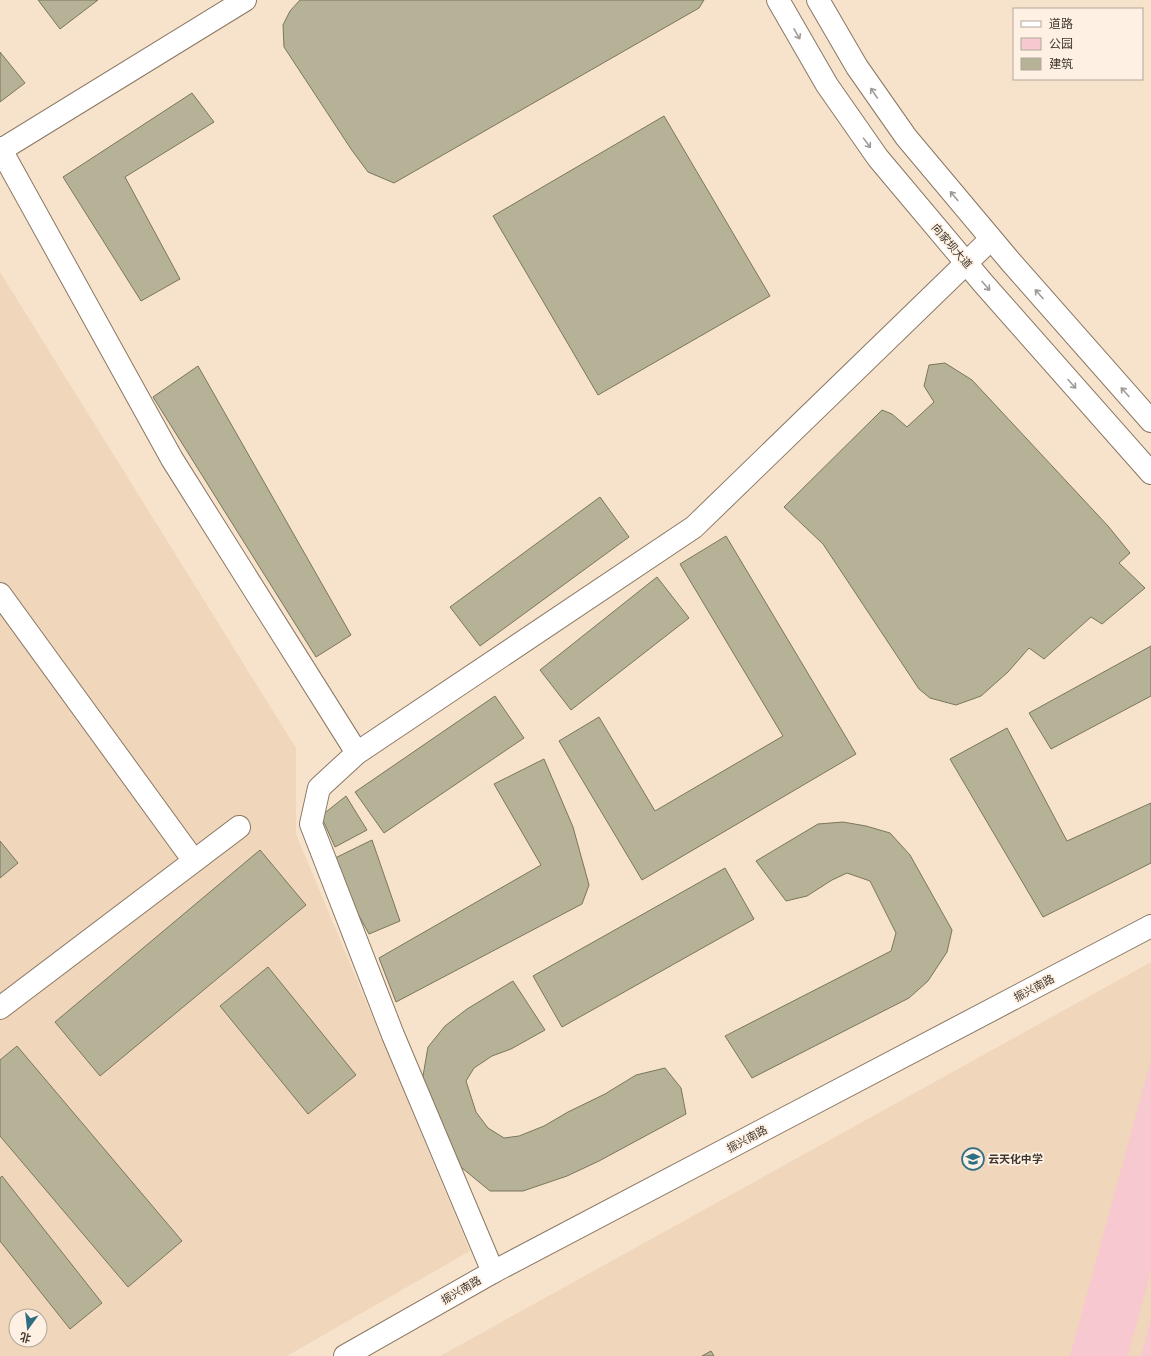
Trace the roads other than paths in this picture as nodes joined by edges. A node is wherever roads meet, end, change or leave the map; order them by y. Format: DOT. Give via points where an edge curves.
graph roads {
  1 [pos="245,0"];
  2 [pos="778,0"];
  3 [pos="818,0"];
  4 [pos="1,149"];
  5 [pos="991,239"];
  6 [pos="966,263"];
  7 [pos="1151,421"];
  8 [pos="1151,473"];
  9 [pos="0,594"];
  10 [pos="357,753"];
  11 [pos="239,827"];
  12 [pos="194,860"];
  13 [pos="1151,926"];
  14 [pos="0,1008"];
  15 [pos="493,1272"];
  16 [pos="345,1356"];
  1 -- 4 [label="street"];
  2 -- 6 [label="street, 向家坝大道, one-way" via="816,67 860,134"];
  5 -- 3 [label="street, one-way" via="889,114 857,67"];
  4 -- 10 [label="street" via="172,459"];
  5 -- 6 [label="street"];
  7 -- 5 [label="street, one-way"];
  6 -- 8 [label="street, 向家坝大道, one-way"];
  6 -- 10 [label="street" via="694,527"];
  9 -- 12 [label="street"];
  10 -- 15 [label="street" via="319,788 311,824 393,1035"];
  11 -- 12 [label="street"];
  12 -- 14 [label="street"];
  13 -- 15 [label="street, 振兴南路"];
  15 -- 16 [label="street, 振兴南路"];
}
